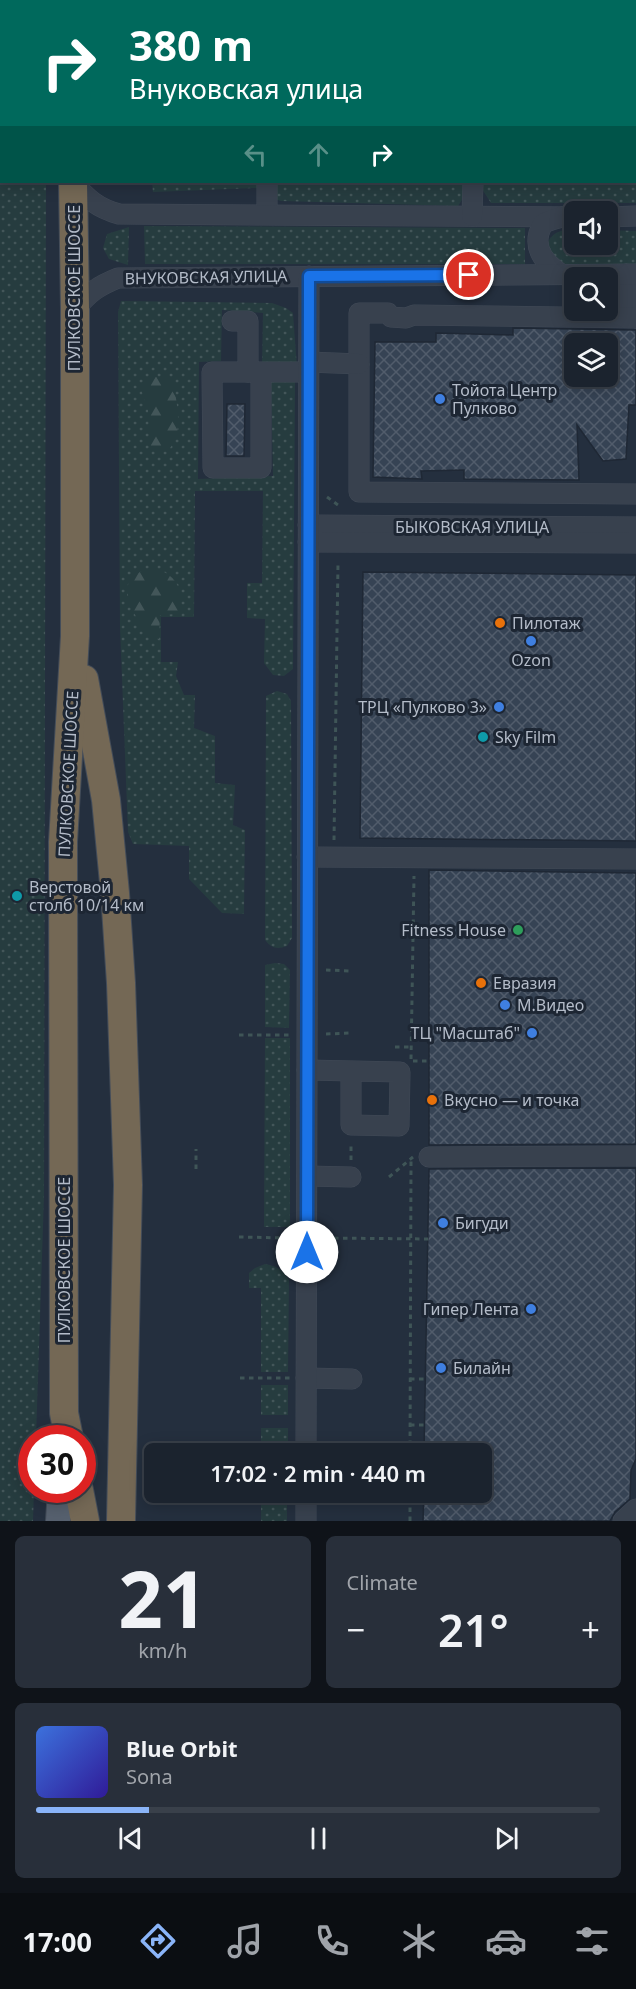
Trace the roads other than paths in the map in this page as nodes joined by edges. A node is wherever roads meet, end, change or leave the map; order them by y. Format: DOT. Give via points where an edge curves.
graph roads {
  1 [pos="73,183"];
  2 [pos="74,183"];
  3 [pos="267,183"];
  4 [pos="473,183"];
  5 [pos="267,214"];
  6 [pos="472,216"];
  7 [pos="618,216"];
  8 [pos="636,216"];
  9 [pos="564,217"];
  10 [pos="564,219"];
  11 [pos="561,274"];
  12 [pos="631,274"];
  13 [pos="309,276"];
  14 [pos="75,309"];
  15 [pos="636,318"];
  16 [pos="232,321"];
  17 [pos="359,364"];
  18 [pos="309,367"];
  19 [pos="254,373"];
  20 [pos="636,494"];
  21 [pos="636,527"];
  22 [pos="308,533"];
  23 [pos="636,543"];
  24 [pos="75,636"];
  25 [pos="308,857"];
  26 [pos="636,858"];
  27 [pos="307,1070"];
  28 [pos="351,1071"];
  29 [pos="636,1156"];
  30 [pos="429,1157"];
  31 [pos="307,1176"];
  32 [pos="351,1177"];
  33 [pos="306,1378"];
  34 [pos="352,1379"];
  35 [pos="65,1425"];
  36 [pos="306,1443"];
  37 [pos="59,1503"];
  38 [pos="82,1503"];
  39 [pos="306,1503"];
  40 [pos="636,1509"];
  41 [pos="58,1521"];
  42 [pos="85,1521"];
  43 [pos="121,1521"];
  44 [pos="306,1521"];
  45 [pos="623,1521"];
  1 -- 14 [label="highway, ПУЛКОВСКОЕ ШОССЕ"];
  2 -- 5 [label="street" via="104,210 119,214"];
  3 -- 5 [label="street"];
  4 -- 6 [label="street"];
  5 -- 6 [label="street"];
  6 -- 9 [label="street"];
  7 -- 8 [label="street"];
  10 -- 11 [label="street" via="544,224 538,240 544,260"];
  11 -- 12 [label="street, ВНУКОВСКАЯ УЛИЦА"];
  11 -- 13 [label="street, ВНУКОВСКАЯ УЛИЦА"];
  12 -- 15 [label="street" via="626,305"];
  13 -- 14 [label="street, ВНУКОВСКАЯ УЛИЦА" via="118,278 100,285"];
  13 -- 18 [label="street"];
  14 -- 24 [label="highway, ПУЛКОВСКОЕ ШОССЕ"];
  15 -- 17 [label="street" via="406,318 391,317 388,313 359,313"];
  16 -- 19 [label="street" via="248,321"];
  17 -- 18 [label="street"];
  17 -- 20 [label="street" via="359,492"];
  18 -- 19 [label="street"];
  18 -- 22 [label="street"];
  19 -- 19 [label="street" via="212,372 213,468 261,468"];
  21 -- 22 [label="street, БЫКОВСКАЯ УЛИЦА"];
  22 -- 23 [label="street, БЫКОВСКАЯ УЛИЦА"];
  22 -- 25 [label="street"];
  24 -- 35 [label="highway, ПУЛКОВСКОЕ ШОССЕ" via="63,842"];
  24 -- 43 [label="highway" via="106,800 126,1104"];
  25 -- 26 [label="street"];
  25 -- 27 [label="street"];
  27 -- 28 [label="street"];
  27 -- 31 [label="street"];
  28 -- 28 [label="street" via="400,1072 399,1126 351,1125"];
  29 -- 30 [label="street"];
  31 -- 32 [label="street"];
  31 -- 33 [label="street"];
  33 -- 34 [label="street"];
  33 -- 36 [label="street"];
  37 -- 41 [label="main road"];
  38 -- 42 [label="highway"];
  39 -- 44 [label="street"];
  40 -- 45 [label="street"];
}
